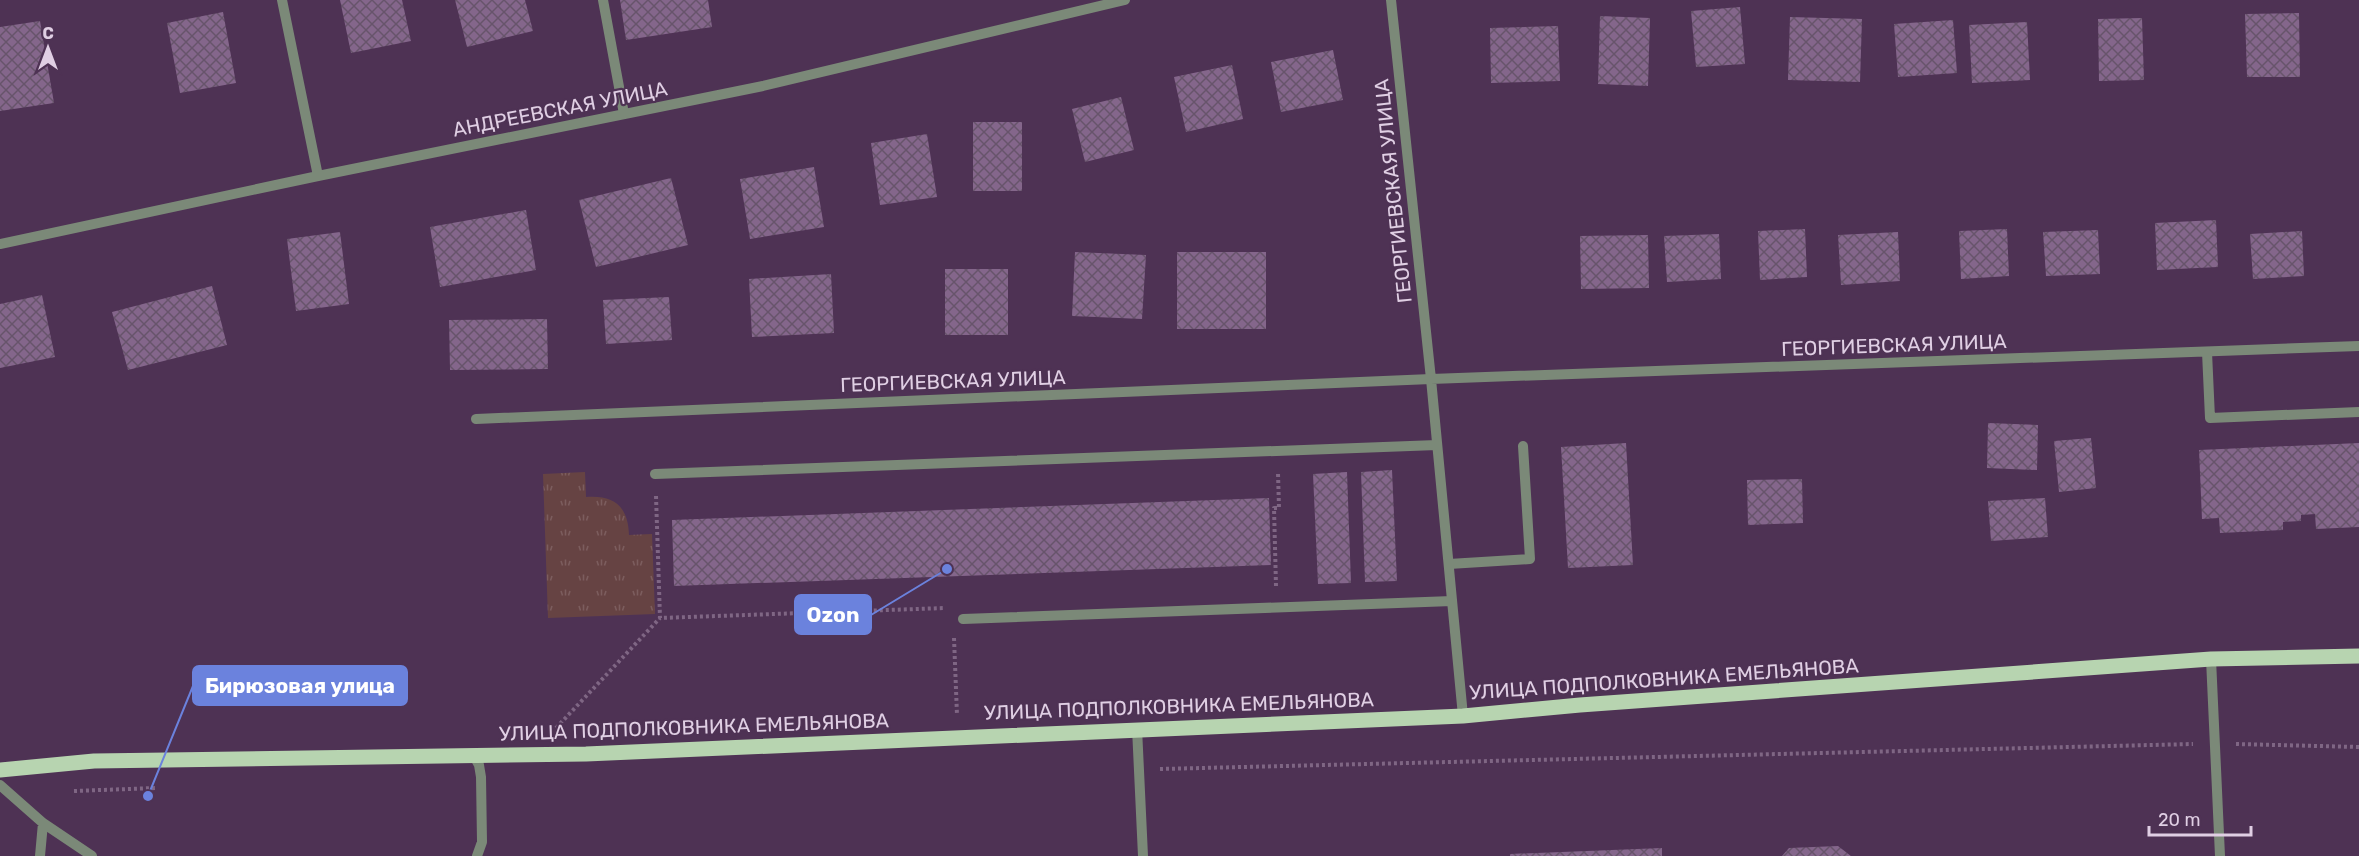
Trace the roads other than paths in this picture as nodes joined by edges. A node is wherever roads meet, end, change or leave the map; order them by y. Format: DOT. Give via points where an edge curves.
graph roads {
  1 [pos="282,0"];
  2 [pos="603,0"];
  3 [pos="1125,0"];
  4 [pos="1391,0"];
  5 [pos="624,114"];
  6 [pos="318,176"];
  7 [pos="0,243"];
  8 [pos="2359,346"];
  9 [pos="2207,352"];
  10 [pos="1431,379"];
  11 [pos="2359,412"];
  12 [pos="476,419"];
  13 [pos="1437,445"];
  14 [pos="1523,446"];
  15 [pos="655,474"];
  16 [pos="1449,564"];
  17 [pos="1452,601"];
  18 [pos="958,619"];
  19 [pos="2359,656"];
  20 [pos="2211,659"];
  21 [pos="1463,716"];
  22 [pos="1137,728"];
  23 [pos="474,756"];
  24 [pos="0,771"];
  25 [pos="0,785"];
  26 [pos="43,822"];
  27 [pos="40,856"];
  28 [pos="92,856"];
  29 [pos="477,856"];
  30 [pos="1143,856"];
  31 [pos="2220,856"];
  1 -- 6 [label="street"];
  2 -- 5 [label="street"];
  3 -- 5 [label="street, АНДРЕЕВСКАЯ УЛИЦА" via="763,86"];
  4 -- 10 [label="street, ГЕОРГИЕВСКАЯ УЛИЦА"];
  5 -- 6 [label="street, АНДРЕЕВСКАЯ УЛИЦА"];
  6 -- 7 [label="street, АНДРЕЕВСКАЯ УЛИЦА"];
  8 -- 9 [label="street, ГЕОРГИЕВСКАЯ УЛИЦА"];
  9 -- 10 [label="street, ГЕОРГИЕВСКАЯ УЛИЦА"];
  9 -- 11 [label="street" via="2210,418"];
  10 -- 12 [label="street, ГЕОРГИЕВСКАЯ УЛИЦА"];
  10 -- 13 [label="street, ГЕОРГИЕВСКАЯ УЛИЦА"];
  13 -- 15 [label="street"];
  13 -- 16 [label="street, ГЕОРГИЕВСКАЯ УЛИЦА"];
  14 -- 16 [label="street" via="1530,559"];
  16 -- 17 [label="street, ГЕОРГИЕВСКАЯ УЛИЦА"];
  17 -- 18 [label="street"];
  17 -- 21 [label="street, ГЕОРГИЕВСКАЯ УЛИЦА"];
  19 -- 20 [label="main road, УЛИЦА ПОДПОЛКОВНИКА ЕМЕЛЬЯНОВА"];
  20 -- 21 [label="main road, УЛИЦА ПОДПОЛКОВНИКА ЕМЕЛЬЯНОВА"];
  20 -- 31 [label="street"];
  21 -- 22 [label="main road, УЛИЦА ПОДПОЛКОВНИКА ЕМЕЛЬЯНОВА"];
  22 -- 23 [label="main road, УЛИЦА ПОДПОЛКОВНИКА ЕМЕЛЬЯНОВА"];
  22 -- 30 [label="street"];
  23 -- 24 [label="main road, УЛИЦА ПОДПОЛКОВНИКА ЕМЕЛЬЯНОВА" via="94,761"];
  23 -- 29 [label="street" via="481,777 482,842"];
  25 -- 26 [label="street"];
  26 -- 27 [label="street"];
  26 -- 28 [label="street"];
}
